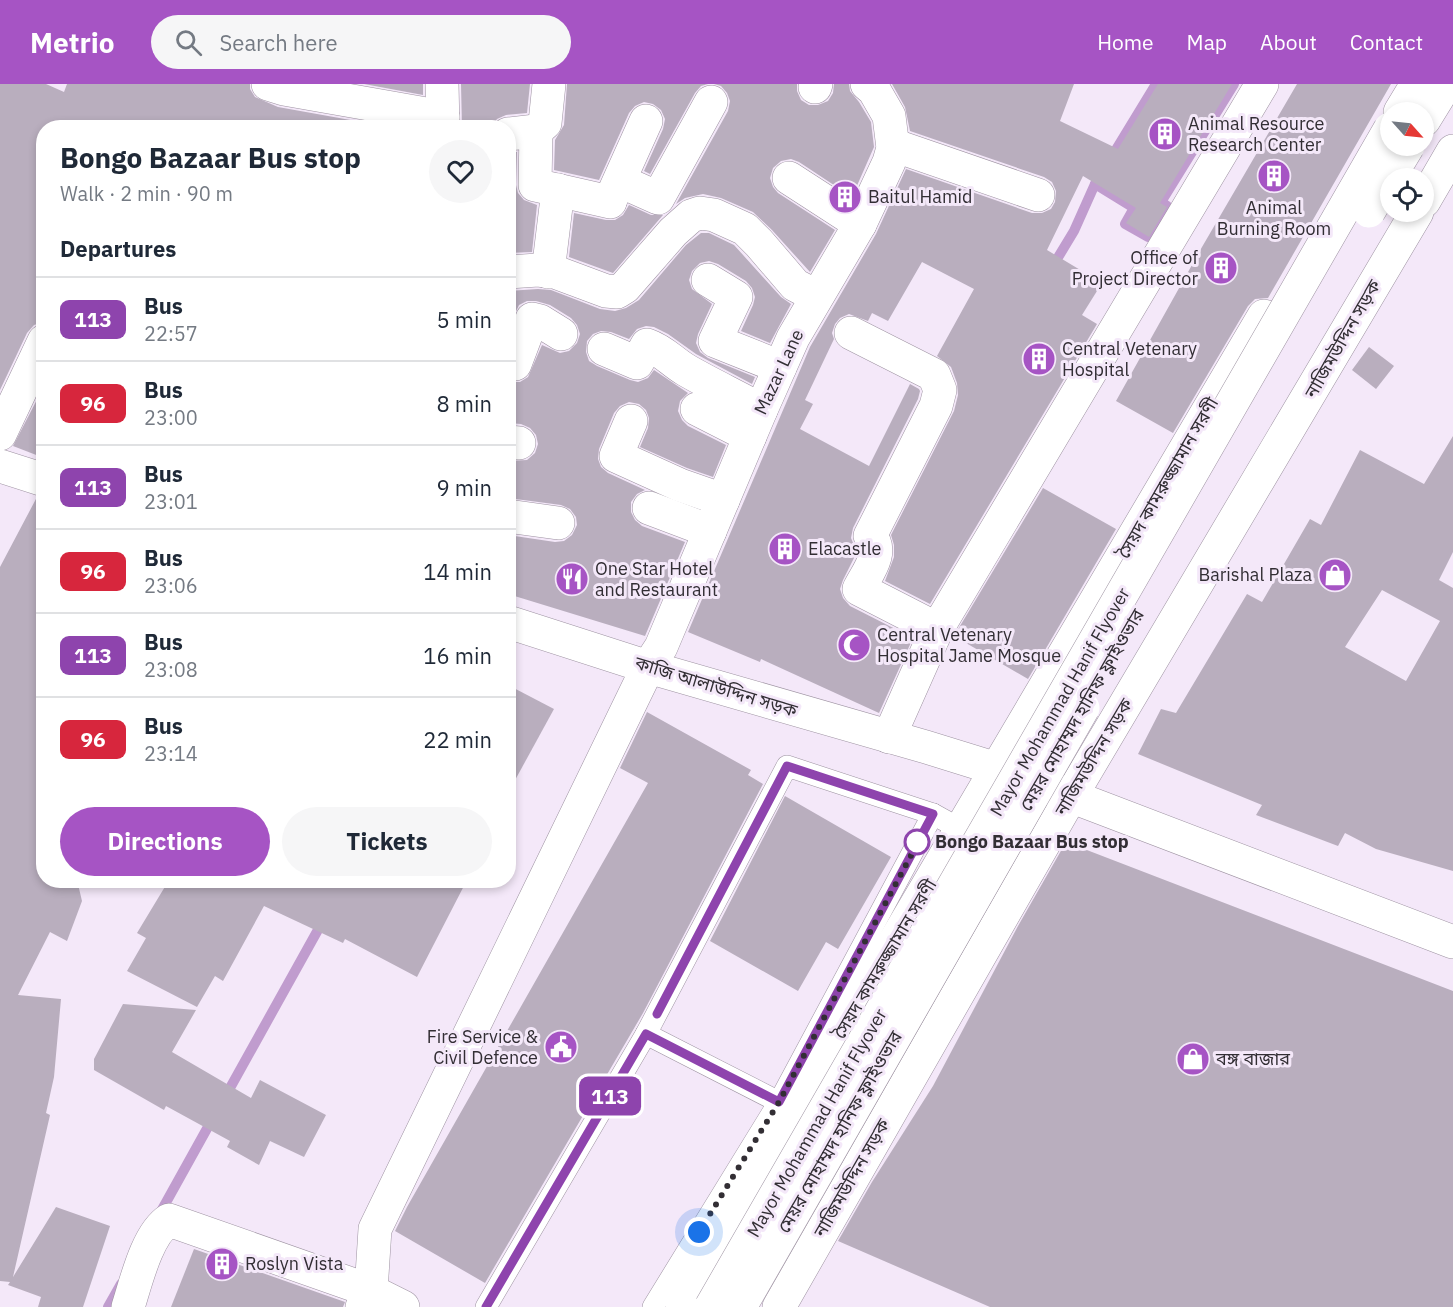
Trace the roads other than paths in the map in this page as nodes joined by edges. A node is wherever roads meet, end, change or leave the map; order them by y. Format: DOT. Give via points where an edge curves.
graph roads {
  1 [pos="268,84"];
  2 [pos="442,84"];
  3 [pos="549,84"];
  4 [pos="1262,84"];
  5 [pos="1400,84"];
  6 [pos="1417,84"];
  7 [pos="1446,84"];
  8 [pos="880,90"];
  9 [pos="711,102"];
  10 [pos="1406,102"];
  11 [pos="1434,104"];
  12 [pos="434,120"];
  13 [pos="443,120"];
  14 [pos="646,121"];
  15 [pos="522,133"];
  16 [pos="893,145"];
  17 [pos="1380,146"];
  18 [pos="1453,151"];
  19 [pos="1402,156"];
  20 [pos="789,178"];
  21 [pos="1434,184"];
  22 [pos="558,190"];
  23 [pos="1038,195"];
  24 [pos="612,200"];
  25 [pos="1412,222"];
  26 [pos="860,224"];
  27 [pos="516,271"];
  28 [pos="548,272"];
  29 [pos="708,280"];
  30 [pos="816,296"];
  31 [pos="851,333"];
  32 [pos="561,334"];
  33 [pos="604,349"];
  34 [pos="36,358"];
  35 [pos="516,361"];
  36 [pos="780,367"];
  37 [pos="697,409"];
  38 [pos="631,421"];
  39 [pos="755,423"];
  40 [pos="0,434"];
  41 [pos="0,466"];
  42 [pos="36,477"];
  43 [pos="723,500"];
  44 [pos="649,508"];
  45 [pos="516,517"];
  46 [pos="558,523"];
  47 [pos="710,531"];
  48 [pos="516,625"];
  49 [pos="937,629"];
  50 [pos="648,667"];
  51 [pos="889,737"];
  52 [pos="997,769"];
  53 [pos="1071,796"];
  54 [pos="933,814"];
  55 [pos="962,830"];
  56 [pos="1453,942"];
  57 [pos="646,1034"];
  58 [pos="787,1107"];
  59 [pos="367,1299"];
  60 [pos="128,1307"];
  61 [pos="404,1307"];
  62 [pos="486,1307"];
  63 [pos="653,1307"];
  64 [pos="682,1307"];
  65 [pos="711,1307"];
  66 [pos="740,1307"];
  67 [pos="779,1307"];
  1 -- 12 [label="main road"];
  2 -- 13 [label="main road"];
  3 -- 15 [label="main road" via="545,123"];
  4 -- 49 [label="main road"];
  5 -- 52 [label="main road, সৈয়দ কামরুজ্জামান সরণী"];
  6 -- 10 [label="main road"];
  7 -- 11 [label="main road"];
  8 -- 16 [label="main road, Mazar Lane"];
  9 -- 24 [label="main road" via="658,198"];
  14 -- 24 [label="main road"];
  15 -- 22 [label="main road" via="535,185"];
  16 -- 23 [label="main road"];
  16 -- 26 [label="main road, Mazar Lane" via="884,176"];
  17 -- 65 [label="main road, Mayor Mohammad Hanif Flyover, bridge"];
  18 -- 21 [label="main road"];
  19 -- 66 [label="main road, মেয়র মোহাম্মদ হানিফ ফ্লাইওভার, bridge"];
  20 -- 26 [label="main road"];
  22 -- 24 [label="main road"];
  22 -- 28 [label="main road"];
  25 -- 53 [label="main road, নাজিমউদ্দিন সড়ক"];
  26 -- 30 [label="main road, Mazar Lane"];
  27 -- 28 [label="main road"];
  28 -- 30 [label="main road" via="617,292 682,223 700,213 745,229 795,285"];
  29 -- 36 [label="main road" via="736,297 715,341"];
  30 -- 36 [label="main road, Mazar Lane"];
  31 -- 49 [label="main road" via="934,375 940,390 936,406 870,536 875,541 876,554 859,589"];
  32 -- 35 [label="main road" via="532,319"];
  33 -- 39 [label="main road" via="637,363 647,345 654,347"];
  34 -- 40 [label="main road"];
  36 -- 39 [label="main road, Mazar Lane"];
  37 -- 39 [label="main road"];
  38 -- 43 [label="main road" via="616,456"];
  39 -- 43 [label="main road, Mazar Lane"];
  41 -- 42 [label="main road"];
  43 -- 47 [label="main road, Mazar Lane"];
  44 -- 47 [label="main road"];
  45 -- 46 [label="main road"];
  47 -- 50 [label="main road, Mazar Lane" via="661,647"];
  48 -- 50 [label="main road, কাজি আলাউদ্দিন সড়ক"];
  49 -- 51 [label="main road"];
  50 -- 51 [label="main road, কাজি আলাউদ্দিন সড়ক"];
  50 -- 59 [label="main road, Mazar Lane" via="375,1228"];
  51 -- 52 [label="main road, কাজি আলাউদ্দিন সড়ক"];
  52 -- 53 [label="main road, কাজি আলাউদ্দিন সড়ক"];
  52 -- 55 [label="main road, সৈয়দ কামরুজ্জামান সরণী"];
  53 -- 56 [label="main road, কাজি আলাউদ্দিন সড়ক"];
  53 -- 67 [label="main road, নাজিমউদ্দিন সড়ক"];
  54 -- 55 [label="lane"];
  54 -- 57 [label="lane" via="787,766"];
  54 -- 58 [label="lane"];
  55 -- 58 [label="main road, সৈয়দ কামরুজ্জামান সরণী"];
  57 -- 58 [label="lane"];
  57 -- 62 [label="lane"];
  58 -- 63 [label="lane"];
  58 -- 64 [label="main road, সৈয়দ কামরুজ্জামান সরণী"];
  59 -- 60 [label="main road" via="169,1220 148,1248"];
  59 -- 61 [label="main road"];
}
